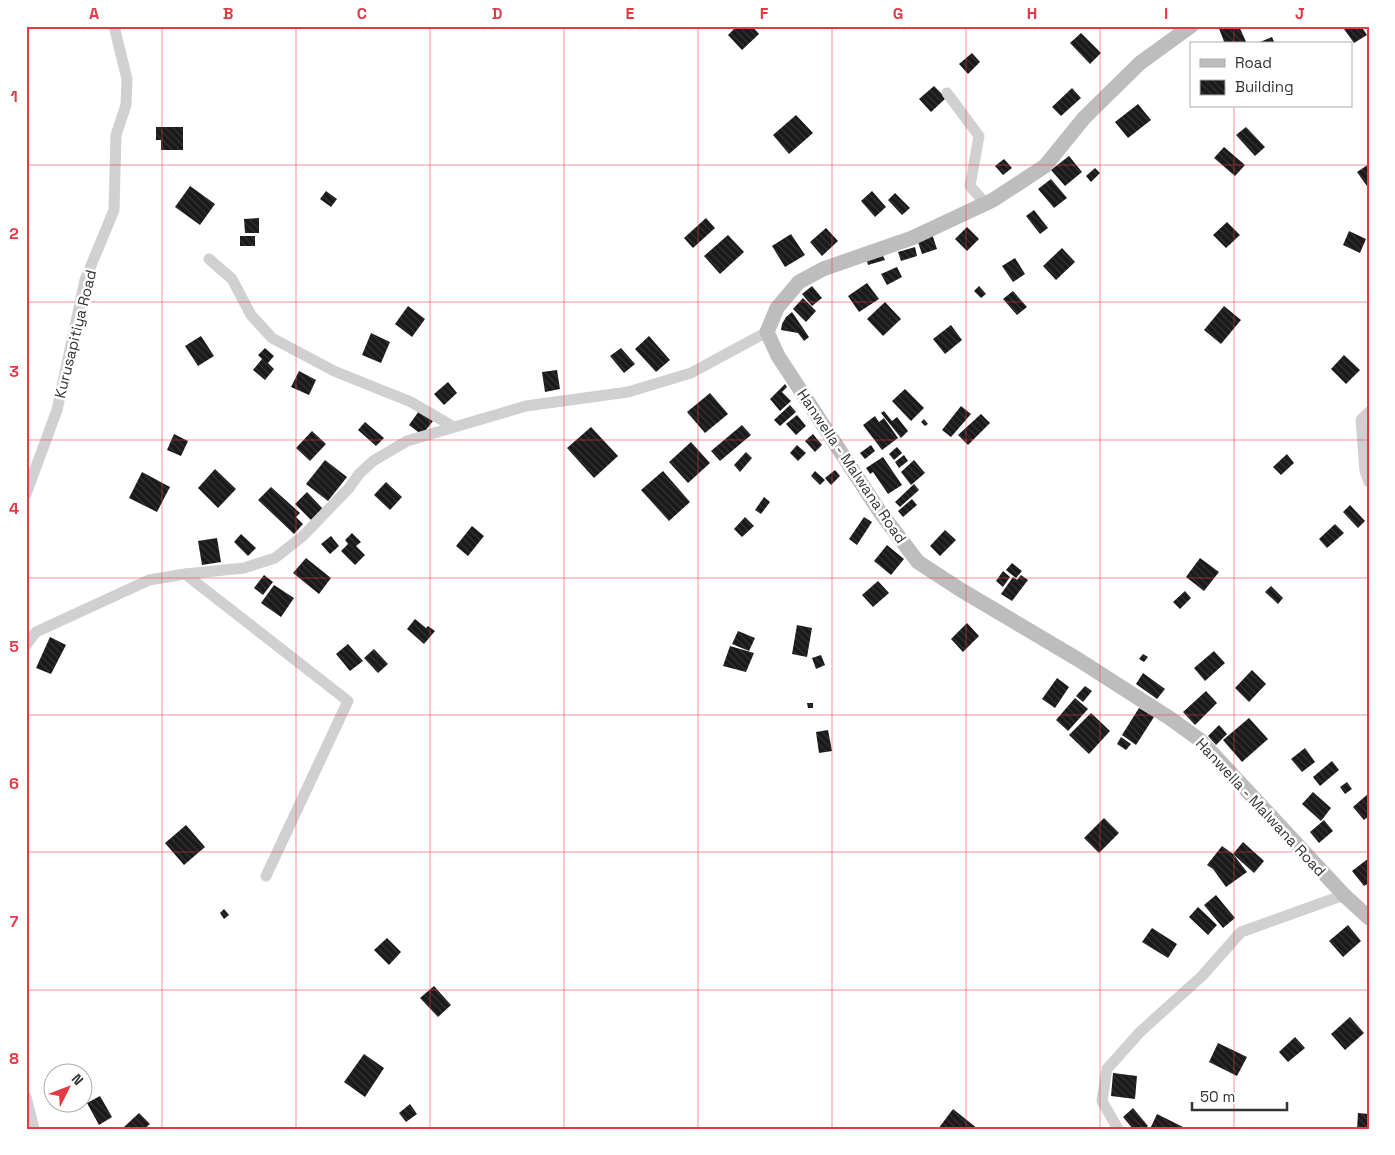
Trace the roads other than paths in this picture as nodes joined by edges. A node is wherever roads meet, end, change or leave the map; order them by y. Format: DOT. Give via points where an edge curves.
graph roads {
  1 [pos="114,26"];
  2 [pos="1191,26"];
  3 [pos="947,93"];
  4 [pos="986,204"];
  5 [pos="208,260"];
  6 [pos="767,332"];
  7 [pos="1369,412"];
  8 [pos="452,426"];
  9 [pos="1369,482"];
  10 [pos="26,494"];
  11 [pos="185,574"];
  12 [pos="31,630"];
  13 [pos="26,645"];
  14 [pos="266,876"];
  15 [pos="1344,895"];
  16 [pos="1369,918"];
  17 [pos="26,1097"];
  18 [pos="34,1129"];
  19 [pos="1118,1129"];
  1 -- 10 [label="street, Kurusapitiya Road" via="127,79 126,105 116,135 114,210 85,280 57,410"];
  2 -- 4 [label="street" via="1140,63 1084,118 1045,166"];
  3 -- 4 [label="street" via="979,136 970,186"];
  4 -- 6 [label="street" via="912,238 823,269 798,282 777,308"];
  5 -- 8 [label="street" via="232,279 251,316 272,338 334,371 411,402"];
  6 -- 8 [label="street" via="691,373 628,392 526,406"];
  6 -- 15 [label="street, Hanwella - Malwana Road" via="778,356 880,512 918,562 1171,718 1200,740"];
  7 -- 9 [label="street" via="1361,420 1365,471"];
  8 -- 11 [label="street" via="407,441 373,461 303,536 275,558 244,568"];
  11 -- 12 [label="street" via="148,580"];
  11 -- 14 [label="street" via="348,702"];
  12 -- 13 [label="street"];
  15 -- 16 [label="street, Hanwella - Malwana Road"];
  15 -- 19 [label="street" via="1241,932 1202,976 1140,1032 1107,1069 1102,1101"];
  17 -- 18 [label="street"];
}
